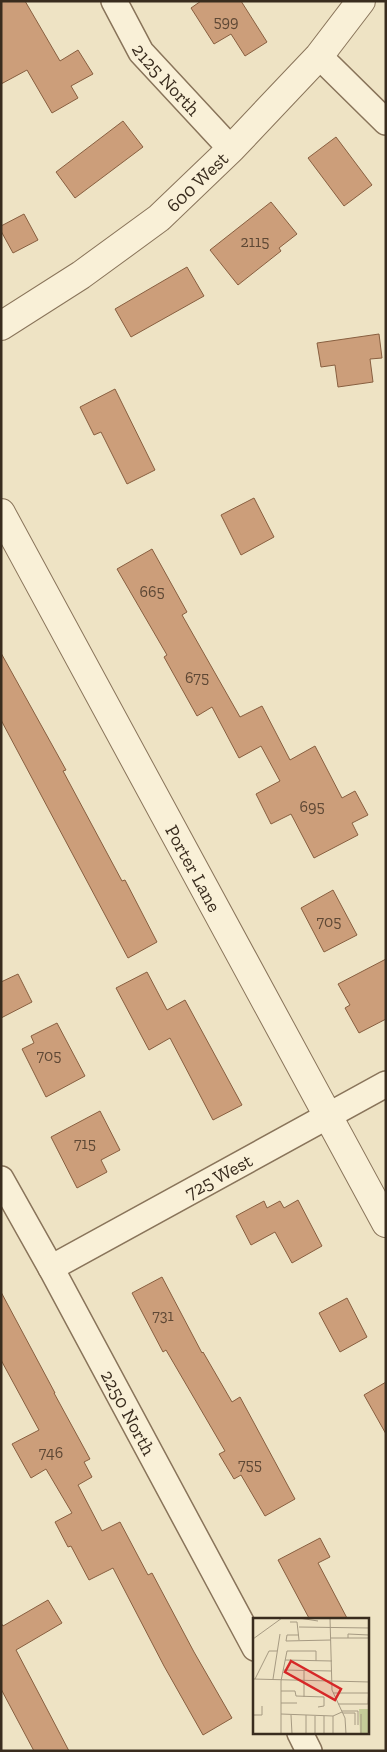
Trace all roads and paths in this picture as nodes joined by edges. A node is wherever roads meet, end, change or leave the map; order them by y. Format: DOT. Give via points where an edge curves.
graph roads {
  1 [pos="114,1"];
  2 [pos="361,1"];
  3 [pos="319,56"];
  4 [pos="386,122"];
  5 [pos="231,149"];
  6 [pos="1,326"];
  7 [pos="1,513"];
  8 [pos="386,1084"];
  9 [pos="328,1115"];
  10 [pos="1,1179"];
  11 [pos="386,1223"];
  12 [pos="52,1268"];
  13 [pos="253,1646"];
  14 [pos="300,1734"];
  15 [pos="309,1751"];
  1 -- 5 [label="street, 2125 North" via="141,52"];
  2 -- 3 [label="street, 600 West"];
  3 -- 4 [label="street"];
  3 -- 5 [label="street, 600 West"];
  5 -- 6 [label="street, 600 West" via="159,218 81,276"];
  7 -- 9 [label="street, Porter Lane"];
  8 -- 9 [label="street, 725 West"];
  9 -- 11 [label="street, Porter Lane"];
  9 -- 12 [label="street, 725 West"];
  10 -- 12 [label="street, 2250 North"];
  12 -- 13 [label="street, 2250 North"];
  14 -- 15 [label="street"];
}
